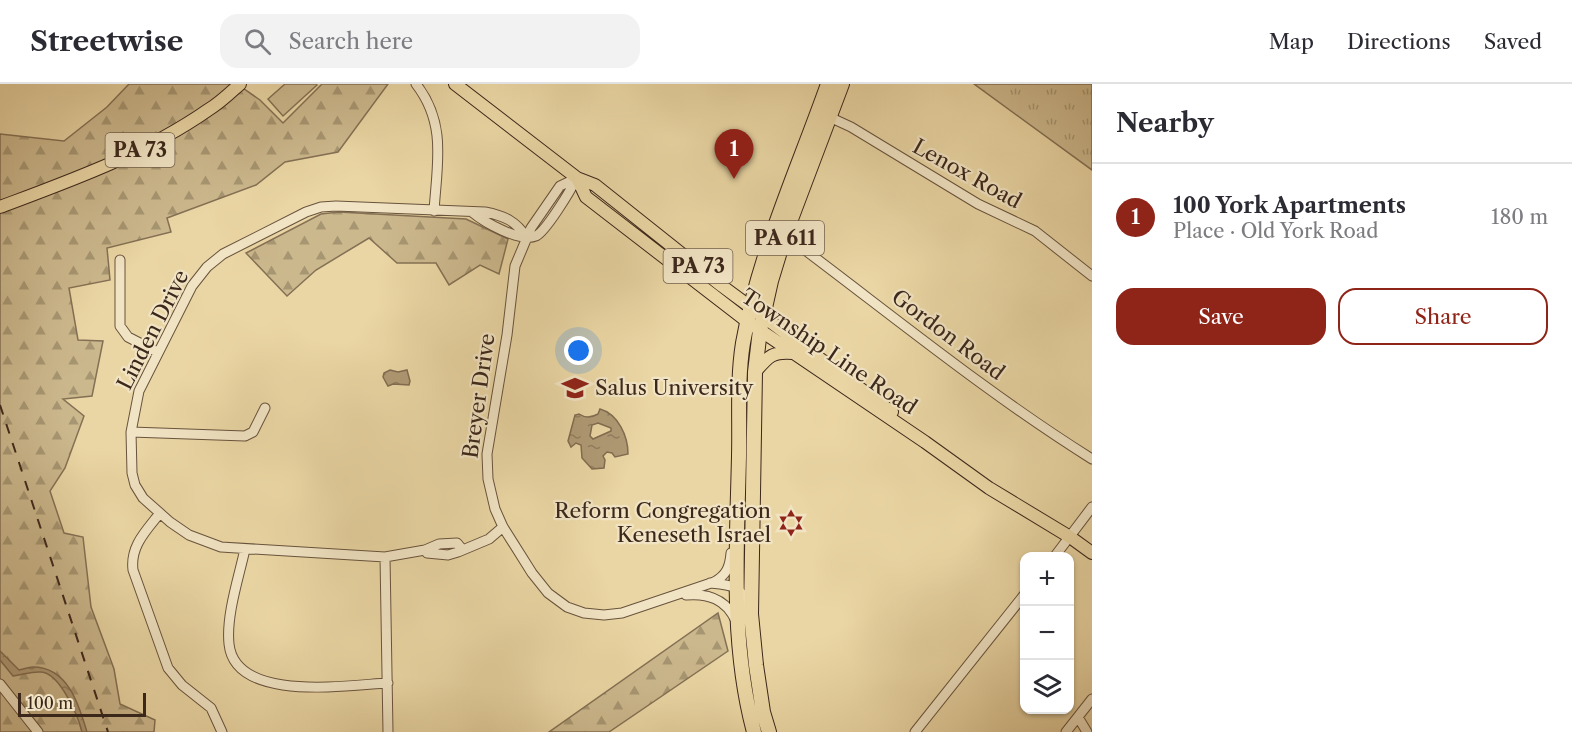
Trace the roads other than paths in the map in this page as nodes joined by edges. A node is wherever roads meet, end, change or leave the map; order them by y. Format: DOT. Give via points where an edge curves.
graph roads {
  1 [pos="240,84"];
  2 [pos="416,84"];
  3 [pos="455,84"];
  4 [pos="828,84"];
  5 [pos="842,84"];
  6 [pos="824,115"];
  7 [pos="577,178"];
  8 [pos="0,207"];
  9 [pos="434,211"];
  10 [pos="785,235"];
  11 [pos="527,238"];
  12 [pos="120,260"];
  13 [pos="1092,276"];
  14 [pos="752,307"];
  15 [pos="757,323"];
  16 [pos="157,352"];
  17 [pos="794,353"];
  18 [pos="754,372"];
  19 [pos="265,408"];
  20 [pos="131,432"];
  21 [pos="925,442"];
  22 [pos="1092,459"];
  23 [pos="739,464"];
  24 [pos="1092,507"];
  25 [pos="160,513"];
  26 [pos="503,527"];
  27 [pos="1070,537"];
  28 [pos="245,549"];
  29 [pos="1058,552"];
  30 [pos="1092,553"];
  31 [pos="385,557"];
  32 [pos="710,583"];
  33 [pos="738,590"];
  34 [pos="671,596"];
  35 [pos="1020,600"];
  36 [pos="751,614"];
  37 [pos="738,627"];
  38 [pos="388,683"];
  39 [pos="0,684"];
  40 [pos="1092,699"];
  41 [pos="1078,717"];
  42 [pos="38,732"];
  43 [pos="222,732"];
  44 [pos="388,732"];
  45 [pos="754,732"];
  46 [pos="769,732"];
  47 [pos="915,732"];
  48 [pos="1066,732"];
  49 [pos="1088,732"];
  1 -- 8 [label="main road, PA 73" via="210,110 156,143"];
  2 -- 9 [label="street" via="432,111 438,132"];
  3 -- 7 [label="main road, Township Line Road / PA 73"];
  4 -- 6 [label="highway, PA 611"];
  5 -- 6 [label="highway, PA 611"];
  6 -- 10 [label="highway, PA 611"];
  6 -- 13 [label="street, Lenox Road" via="961,195 1035,231"];
  6 -- 14 [label="highway, PA 611" via="774,228"];
  7 -- 11 [label="street, Breyer Drive" via="560,186"];
  7 -- 14 [label="main road, Township Line Road / PA 73" via="595,185"];
  7 -- 15 [label="main road, Township Line Road / PA 73" via="586,196"];
  9 -- 11 [label="street, Linden Drive" via="472,212 483,221"];
  9 -- 16 [label="street, Linden Drive" via="331,206 306,212 223,254 195,281"];
  10 -- 15 [label="highway, PA 611"];
  10 -- 22 [label="street, Gordon Road" via="976,380"];
  11 -- 26 [label="street, Breyer Drive" via="515,266 487,454 490,492"];
  12 -- 16 [label="street" via="120,326 128,337"];
  14 -- 15 [label="highway, PA 611"];
  15 -- 17 [label="main road, Township Line Road / PA 73"];
  15 -- 18 [label="highway, PA 611"];
  15 -- 21 [label="main road, Township Line Road / PA 73" via="883,404"];
  15 -- 23 [label="highway, PA 611" via="743,344"];
  16 -- 20 [label="street, Linden Drive" via="139,391"];
  17 -- 18 [label="main road" via="772,355"];
  17 -- 21 [label="main road, Township Line Road / PA 73"];
  18 -- 36 [label="highway, PA 611"];
  19 -- 20 [label="street" via="253,432 245,436"];
  20 -- 25 [label="street, Linden Drive" via="135,485"];
  21 -- 27 [label="main road, Township Line Road / PA 73" via="989,488"];
  23 -- 32 [label="street, Breyer Drive" via="733,496 730,564 723,576"];
  23 -- 33 [label="highway, PA 611"];
  24 -- 27 [label="street"];
  25 -- 28 [label="street, Linden Drive" via="202,541"];
  25 -- 43 [label="street" via="135,547 133,570 168,668 211,708"];
  26 -- 31 [label="street, Linden Drive" via="489,539 462,549 457,543 440,544"];
  26 -- 34 [label="street, Breyer Drive" via="543,587 567,607 591,615 610,615"];
  27 -- 29 [label="street"];
  27 -- 30 [label="main road, Township Line Road / PA 73"];
  28 -- 31 [label="street, Linden Drive"];
  28 -- 38 [label="street" via="229,634 231,652 244,670 259,680 284,686"];
  31 -- 38 [label="street"];
  32 -- 33 [label="street"];
  32 -- 34 [label="street, Breyer Drive"];
  33 -- 36 [label="street"];
  33 -- 37 [label="highway, PA 611"];
  34 -- 37 [label="street, Breyer Drive" via="711,596 733,614"];
  35 -- 47 [label="street"];
  36 -- 46 [label="highway, PA 611"];
  37 -- 45 [label="highway, PA 611"];
  38 -- 44 [label="street"];
  39 -- 42 [label="street"];
  40 -- 41 [label="street"];
  41 -- 48 [label="street"];
  41 -- 49 [label="street"];
}
